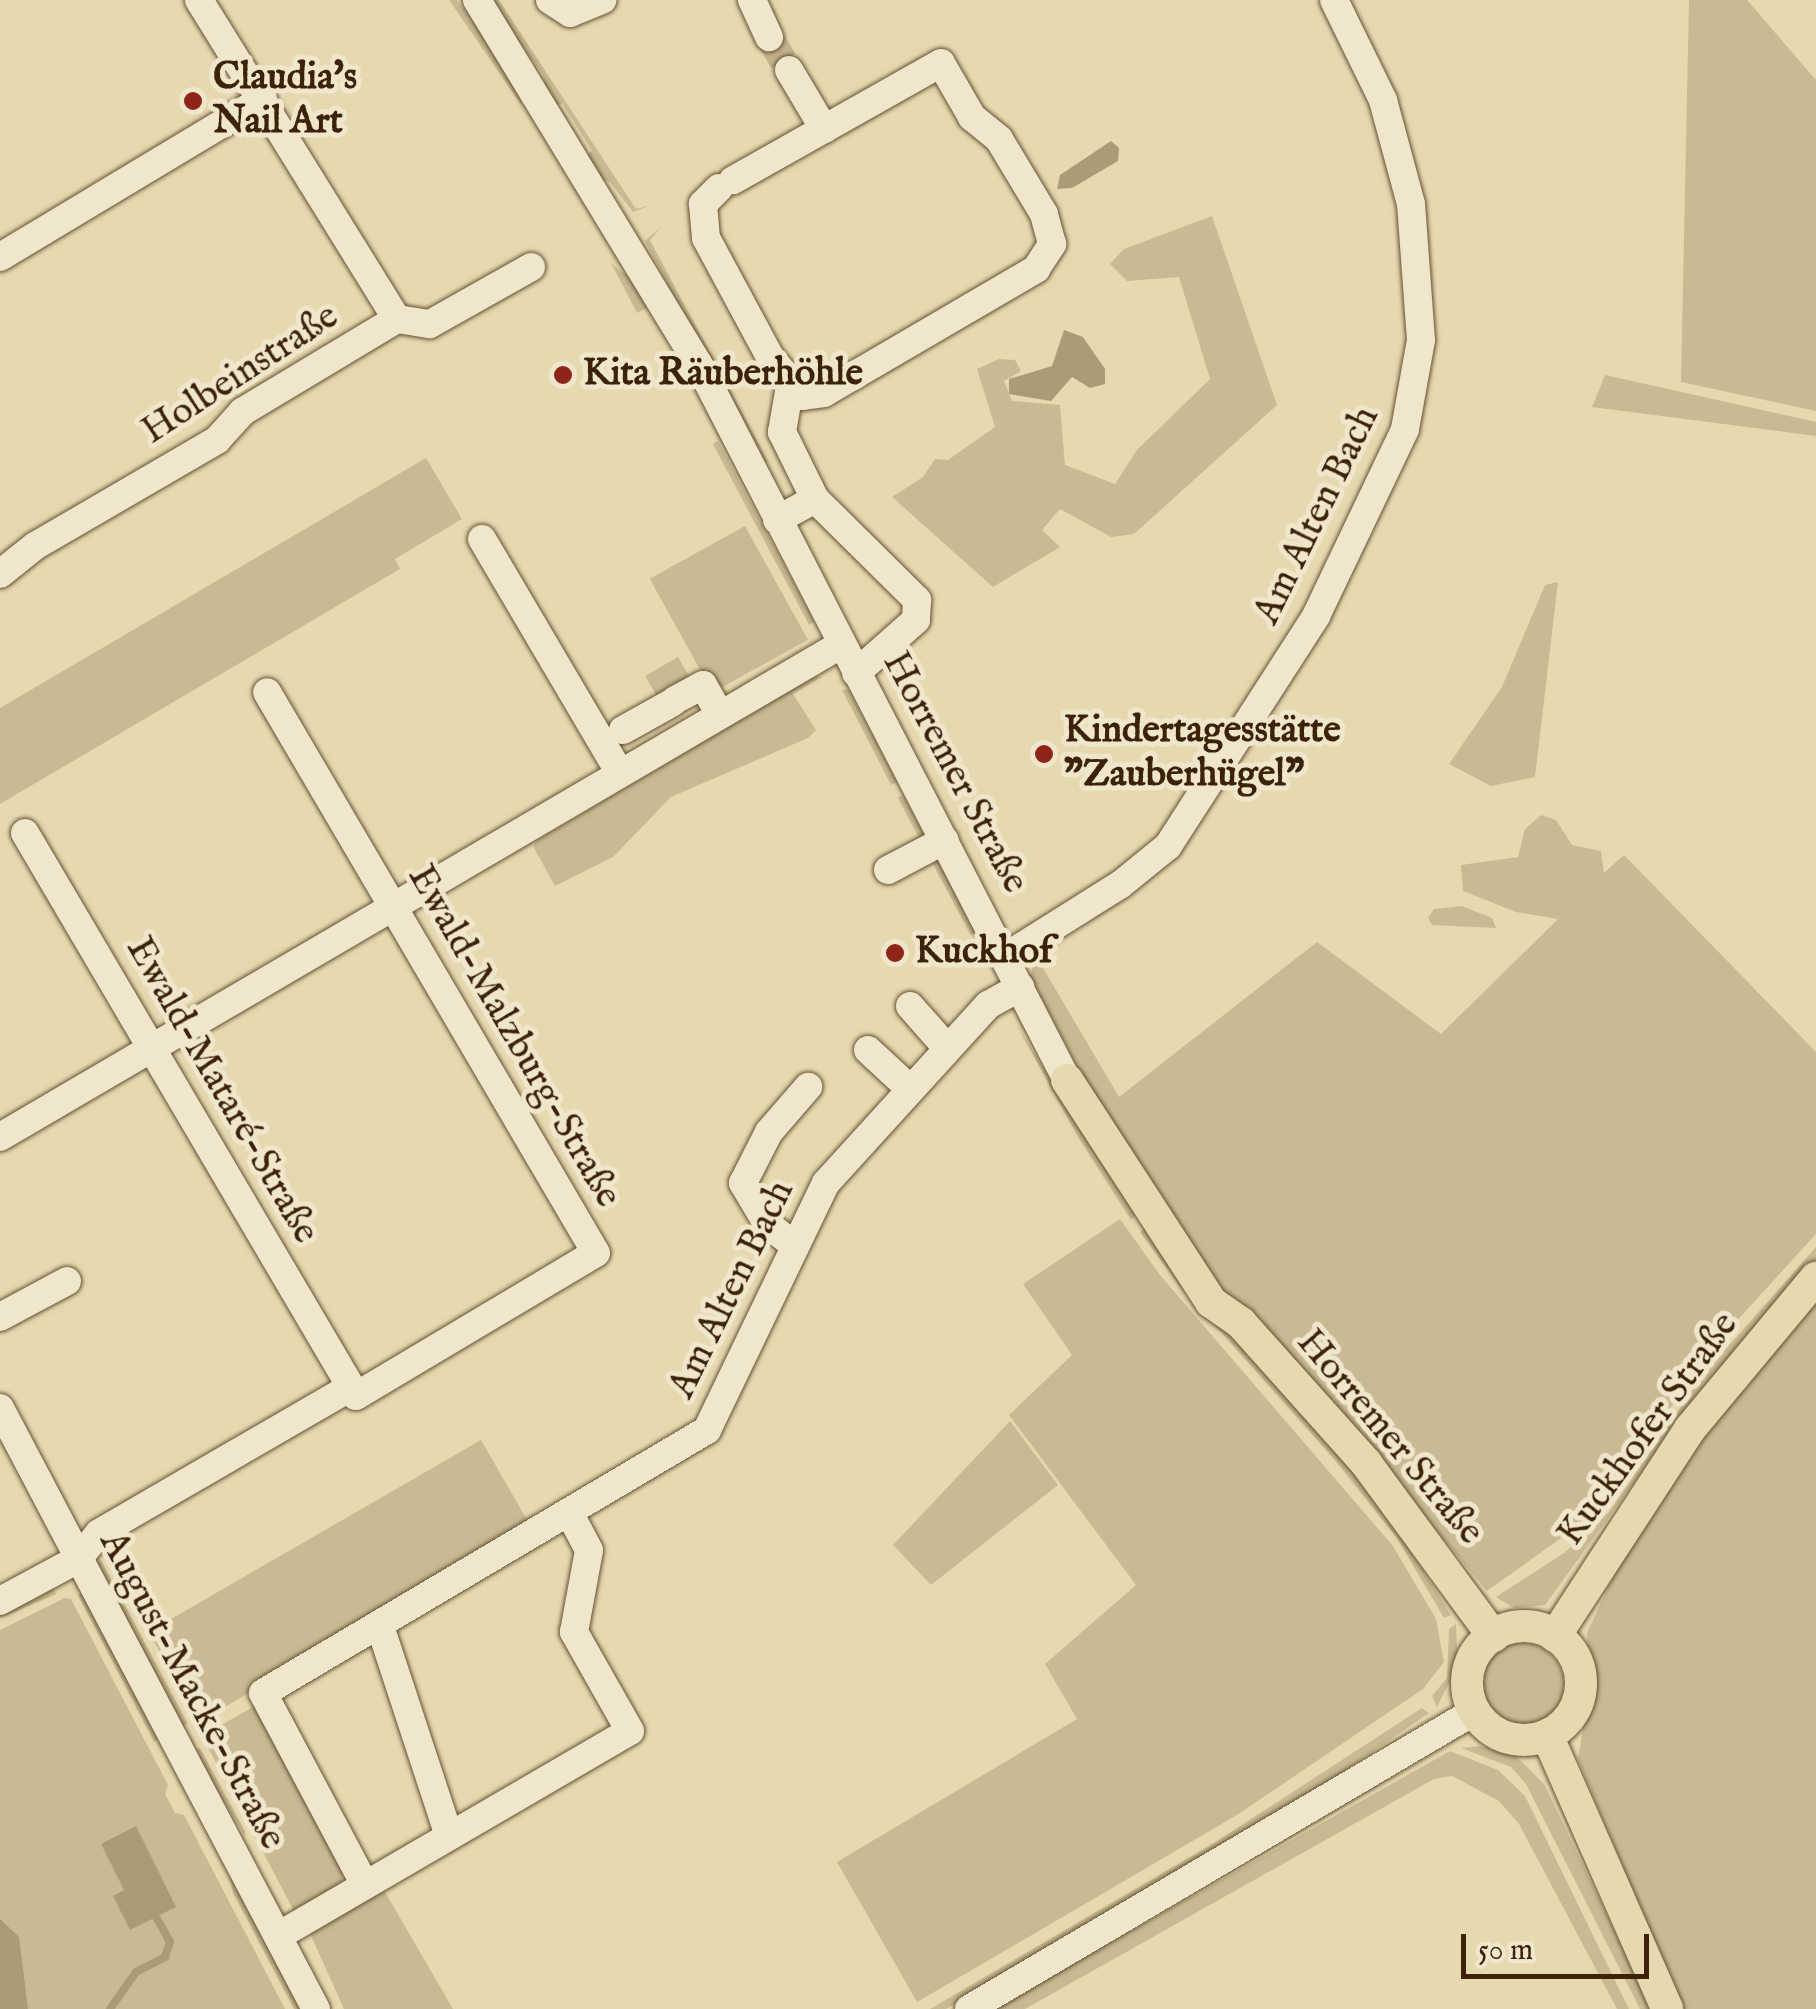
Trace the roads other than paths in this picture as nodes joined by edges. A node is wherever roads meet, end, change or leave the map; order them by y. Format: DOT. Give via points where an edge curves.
graph roads {
  1 [pos="199,0"];
  2 [pos="477,0"];
  3 [pos="550,0"];
  4 [pos="602,0"];
  5 [pos="752,0"];
  6 [pos="1334,0"];
  7 [pos="769,37"];
  8 [pos="789,70"];
  9 [pos="263,99"];
  10 [pos="824,129"];
  11 [pos="0,257"];
  12 [pos="531,267"];
  13 [pos="397,319"];
  14 [pos="790,386"];
  15 [pos="814,500"];
  16 [pos="777,520"];
  17 [pos="482,539"];
  18 [pos="0,574"];
  19 [pos="842,644"];
  20 [pos="856,673"];
  21 [pos="267,692"];
  22 [pos="719,713"];
  23 [pos="664,746"];
  24 [pos="619,772"];
  25 [pos="25,833"];
  26 [pos="945,840"];
  27 [pos="888,870"];
  28 [pos="392,906"];
  29 [pos="1005,957"];
  30 [pos="1020,987"];
  31 [pos="910,1006"];
  32 [pos="152,1047"];
  33 [pos="948,1048"];
  34 [pos="868,1050"];
  35 [pos="1068,1080"];
  36 [pos="808,1087"];
  37 [pos="910,1088"];
  38 [pos="0,1137"];
  39 [pos="794,1245"];
  40 [pos="1816,1278"];
  41 [pos="67,1281"];
  42 [pos="0,1316"];
  43 [pos="351,1388"];
  44 [pos="0,1408"];
  45 [pos="570,1516"];
  46 [pos="78,1559"];
  47 [pos="0,1601"];
  48 [pos="380,1626"];
  49 [pos="1492,1636"];
  50 [pos="1555,1636"];
  51 [pos="1475,1711"];
  52 [pos="1547,1735"];
  53 [pos="449,1836"];
  54 [pos="365,1885"];
  55 [pos="278,1936"];
  56 [pos="316,2009"];
  57 [pos="969,2009"];
  58 [pos="1667,2009"];
  1 -- 9 [label="street"];
  2 -- 16 [label="street, Horremer Straße" via="530,79 539,111 656,288"];
  3 -- 4 [label="street" via="570,12"];
  5 -- 7 [label="street"];
  6 -- 29 [label="street, Am Alten Bach" via="1384,100 1412,204 1421,340 1410,416 1338,575 1186,821 1146,866"];
  8 -- 10 [label="street"];
  9 -- 11 [label="street"];
  9 -- 13 [label="street"];
  10 -- 14 [label="street" via="703,204 706,238"];
  10 -- 14 [label="street" via="941,62 972,117 1000,139 1044,214 1052,244 1041,265 824,393 803,396"];
  12 -- 13 [label="street, Holbeinstraße" via="430,324"];
  13 -- 18 [label="street, Holbeinstraße" via="242,412 217,440 35,546"];
  14 -- 15 [label="street" via="782,432"];
  15 -- 16 [label="street"];
  15 -- 20 [label="street" via="917,600 916,620"];
  16 -- 19 [label="street, Horremer Straße"];
  17 -- 24 [label="street"];
  19 -- 20 [label="street, Horremer Straße"];
  19 -- 22 [label="street"];
  20 -- 26 [label="street, Horremer Straße"];
  21 -- 28 [label="street, Ewald-Malzburg-Straße"];
  22 -- 23 [label="street"];
  22 -- 23 [label="street" via="703,684 635,723"];
  23 -- 24 [label="street"];
  24 -- 28 [label="street"];
  25 -- 32 [label="street, Ewald-Mataré-Straße"];
  26 -- 27 [label="street"];
  26 -- 29 [label="street, Horremer Straße"];
  28 -- 32 [label="street"];
  28 -- 43 [label="street, Ewald-Malzburg-Straße" via="596,1253 356,1396"];
  29 -- 30 [label="street, Horremer Straße"];
  30 -- 33 [label="street, Am Alten Bach" via="988,1005"];
  30 -- 35 [label="street, Horremer Straße"];
  31 -- 33 [label="street"];
  32 -- 38 [label="street"];
  32 -- 43 [label="street, Ewald-Mataré-Straße"];
  33 -- 37 [label="street, Am Alten Bach"];
  34 -- 37 [label="street"];
  35 -- 49 [label="main road, Horremer Straße" via="1211,1302 1241,1323 1375,1474"];
  36 -- 39 [label="street" via="760,1146 744,1183 768,1225"];
  37 -- 39 [label="street, Am Alten Bach" via="826,1183"];
  39 -- 45 [label="street, Am Alten Bach" via="716,1420"];
  40 -- 50 [label="main road, Kuckhofer Straße" via="1690,1429"];
  41 -- 42 [label="street"];
  43 -- 46 [label="street, Ewald-Malzburg-Straße" via="99,1533"];
  44 -- 46 [label="street, August-Macke-Straße"];
  45 -- 48 [label="street, Am Alten Bach"];
  45 -- 53 [label="street" via="589,1550 574,1632 630,1730"];
  46 -- 47 [label="street, Ewald-Malzburg-Straße"];
  46 -- 55 [label="street, August-Macke-Straße"];
  48 -- 53 [label="street"];
  48 -- 54 [label="street, Am Alten Bach" via="263,1694"];
  49 -- 50 [label="main road" via="1524,1626"];
  49 -- 51 [label="main road" via="1469,1670"];
  50 -- 52 [label="main road" via="1578,1664 1581,1688 1567,1721"];
  51 -- 52 [label="main road" via="1506,1737"];
  51 -- 57 [label="street"];
  52 -- 58 [label="main road"];
  53 -- 54 [label="street"];
  54 -- 55 [label="street"];
  55 -- 56 [label="street, August-Macke-Straße"];
}
